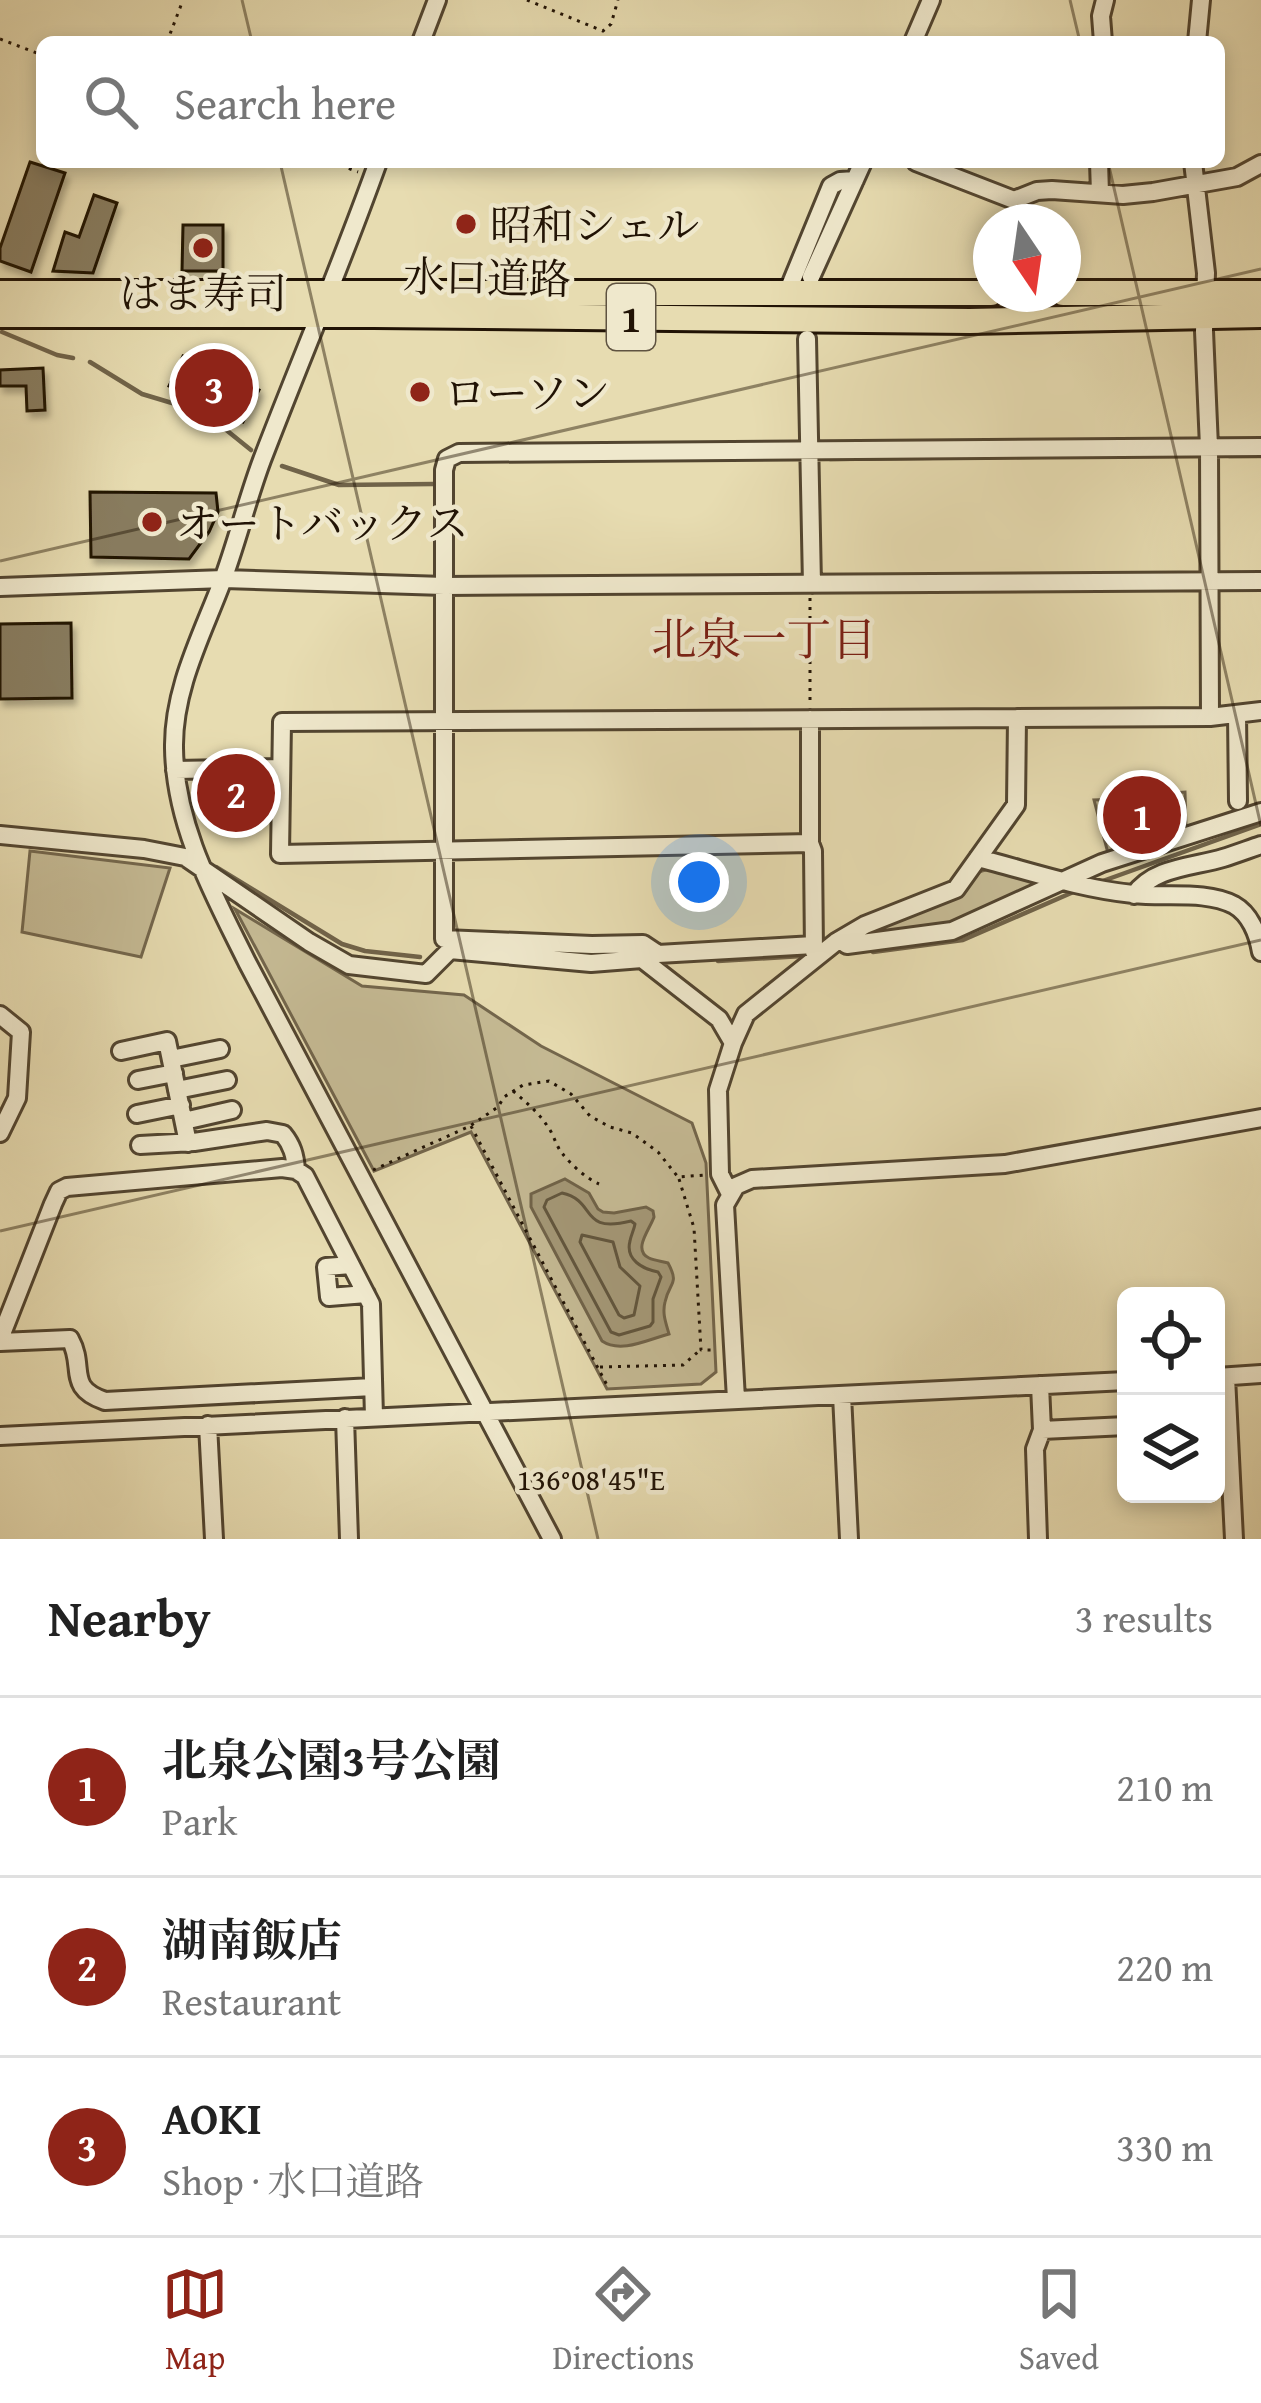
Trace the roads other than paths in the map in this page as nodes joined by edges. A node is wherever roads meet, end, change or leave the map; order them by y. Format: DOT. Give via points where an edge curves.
graph roads {
  1 [pos="437,0"];
  2 [pos="931,0"];
  3 [pos="1106,0"];
  4 [pos="1201,0"];
  5 [pos="423,36"];
  6 [pos="916,36"];
  7 [pos="1102,36"];
  8 [pos="1198,36"];
  9 [pos="1261,164"];
  10 [pos="860,168"];
  11 [pos="931,168"];
  12 [pos="1099,168"];
  13 [pos="1194,168"];
  14 [pos="375,170"];
  15 [pos="855,180"];
  16 [pos="1196,184"];
  17 [pos="1100,193"];
  18 [pos="811,277"];
  19 [pos="0,292"];
  20 [pos="787,293"];
  21 [pos="973,293"];
  22 [pos="1261,293"];
  23 [pos="1081,295"];
  24 [pos="325,304"];
  25 [pos="1205,305"];
  26 [pos="0,315"];
  27 [pos="1261,315"];
  28 [pos="807,339"];
  29 [pos="1209,447"];
  30 [pos="1261,447"];
  31 [pos="811,451"];
  32 [pos="224,579"];
  33 [pos="1209,581"];
  34 [pos="1261,581"];
  35 [pos="812,584"];
  36 [pos="444,586"];
  37 [pos="0,587"];
  38 [pos="1261,711"];
  39 [pos="1237,714"];
  40 [pos="1210,717"];
  41 [pos="1017,718"];
  42 [pos="445,719"];
  43 [pos="810,719"];
  44 [pos="279,768"];
  45 [pos="175,770"];
  46 [pos="1238,801"];
  47 [pos="1261,812"];
  48 [pos="0,835"];
  49 [pos="810,843"];
  50 [pos="1261,844"];
  51 [pos="445,852"];
  52 [pos="978,858"];
  53 [pos="200,866"];
  54 [pos="1072,882"];
  55 [pos="1134,895"];
  56 [pos="840,940"];
  57 [pos="632,952"];
  58 [pos="814,952"];
  59 [pos="1261,952"];
  60 [pos="0,1015"];
  61 [pos="733,1042"];
  62 [pos="220,1049"];
  63 [pos="121,1051"];
  64 [pos="138,1080"];
  65 [pos="227,1080"];
  66 [pos="177,1089"];
  67 [pos="232,1110"];
  68 [pos="136,1114"];
  69 [pos="1261,1118"];
  70 [pos="0,1132"];
  71 [pos="188,1143"];
  72 [pos="140,1145"];
  73 [pos="296,1170"];
  74 [pos="730,1194"];
  75 [pos="351,1265"];
  76 [pos="365,1294"];
  77 [pos="0,1340"];
  78 [pos="1261,1374"];
  79 [pos="1225,1377"];
  80 [pos="1117,1381"];
  81 [pos="1040,1385"];
  82 [pos="374,1387"];
  83 [pos="842,1395"];
  84 [pos="736,1399"];
  85 [pos="486,1411"];
  86 [pos="374,1417"];
  87 [pos="345,1418"];
  88 [pos="208,1425"];
  89 [pos="1117,1426"];
  90 [pos="1042,1430"];
  91 [pos="0,1436"];
  92 [pos="1225,1452"];
  93 [pos="214,1539"];
  94 [pos="350,1539"];
  95 [pos="552,1539"];
  96 [pos="848,1539"];
  97 [pos="1038,1539"];
  98 [pos="1234,1539"];
  1 -- 5 [label="street"];
  2 -- 6 [label="street"];
  3 -- 7 [label="street"];
  4 -- 8 [label="street"];
  9 -- 16 [label="street"];
  10 -- 15 [label="street"];
  11 -- 17 [label="street" via="1014,200 1037,191"];
  12 -- 17 [label="street"];
  13 -- 16 [label="street"];
  14 -- 24 [label="street"];
  15 -- 18 [label="street"];
  15 -- 20 [label="street" via="831,186"];
  16 -- 17 [label="street"];
  16 -- 25 [label="street"];
  19 -- 24 [label="highway, 水口道路 / 1"];
  20 -- 21 [label="highway, 水口道路 / 1"];
  20 -- 24 [label="highway, 水口道路 / 1"];
  22 -- 25 [label="highway, 水口道路 / 1"];
  23 -- 25 [label="highway, 水口道路 / 1"];
  24 -- 25 [label="highway, 水口道路 / 1" via="970,321"];
  24 -- 26 [label="highway, 水口道路 / 1"];
  24 -- 32 [label="street"];
  25 -- 27 [label="highway, 水口道路 / 1"];
  25 -- 29 [label="street"];
  28 -- 31 [label="street"];
  29 -- 30 [label="street"];
  29 -- 31 [label="street"];
  29 -- 33 [label="street"];
  31 -- 35 [label="street"];
  31 -- 36 [label="street" via="452,455 444,464"];
  32 -- 36 [label="street"];
  32 -- 37 [label="street"];
  32 -- 45 [label="street" via="186,676"];
  33 -- 34 [label="street"];
  33 -- 35 [label="street"];
  33 -- 40 [label="street"];
  35 -- 36 [label="street"];
  36 -- 42 [label="street"];
  38 -- 39 [label="street"];
  39 -- 40 [label="street"];
  39 -- 46 [label="street"];
  40 -- 41 [label="street"];
  41 -- 43 [label="street"];
  41 -- 52 [label="street" via="1016,806"];
  42 -- 43 [label="street"];
  42 -- 44 [label="street" via="282,722"];
  42 -- 51 [label="street"];
  43 -- 49 [label="street"];
  44 -- 45 [label="street"];
  44 -- 51 [label="street" via="280,854"];
  45 -- 53 [label="street"];
  47 -- 54 [label="street" via="1102,863"];
  48 -- 53 [label="street" via="157,851"];
  49 -- 51 [label="street"];
  49 -- 58 [label="street"];
  50 -- 55 [label="street" via="1143,882"];
  51 -- 57 [label="street" via="444,938"];
  52 -- 54 [label="street"];
  52 -- 56 [label="street" via="956,889"];
  53 -- 57 [label="street" via="349,965 426,974 450,950 590,963"];
  53 -- 85 [label="street"];
  54 -- 55 [label="street"];
  54 -- 56 [label="street" via="952,931"];
  55 -- 59 [label="street" via="1215,898 1238,907"];
  56 -- 58 [label="street"];
  57 -- 58 [label="street" via="644,944 658,954"];
  57 -- 61 [label="street" via="719,1018"];
  58 -- 61 [label="street" via="746,1014"];
  60 -- 70 [label="street" via="21,1032 17,1098"];
  61 -- 74 [label="street" via="718,1090 720,1174"];
  62 -- 66 [label="street"];
  63 -- 66 [label="street" via="167,1041"];
  64 -- 66 [label="street"];
  65 -- 66 [label="street"];
  66 -- 67 [label="street"];
  66 -- 68 [label="street"];
  66 -- 71 [label="street"];
  69 -- 74 [label="street" via="1005,1164 752,1179"];
  71 -- 72 [label="street"];
  71 -- 73 [label="street" via="283,1134"];
  73 -- 75 [label="street"];
  73 -- 77 [label="street" via="67,1186"];
  74 -- 84 [label="street"];
  75 -- 76 [label="street"];
  75 -- 76 [label="street" via="326,1268 329,1298"];
  76 -- 82 [label="street"];
  77 -- 82 [label="street" via="70,1339 79,1385 106,1401"];
  78 -- 79 [label="street"];
  80 -- 81 [label="street"];
  81 -- 83 [label="street"];
  81 -- 90 [label="street"];
  82 -- 86 [label="street"];
  83 -- 84 [label="street"];
  83 -- 96 [label="street"];
  84 -- 85 [label="street"];
  85 -- 86 [label="street"];
  85 -- 95 [label="street"];
  86 -- 87 [label="street"];
  87 -- 88 [label="street"];
  87 -- 94 [label="street"];
  88 -- 91 [label="street"];
  88 -- 93 [label="street"];
  89 -- 90 [label="street"];
  90 -- 97 [label="street" via="1035,1450"];
  92 -- 98 [label="street"];
}
